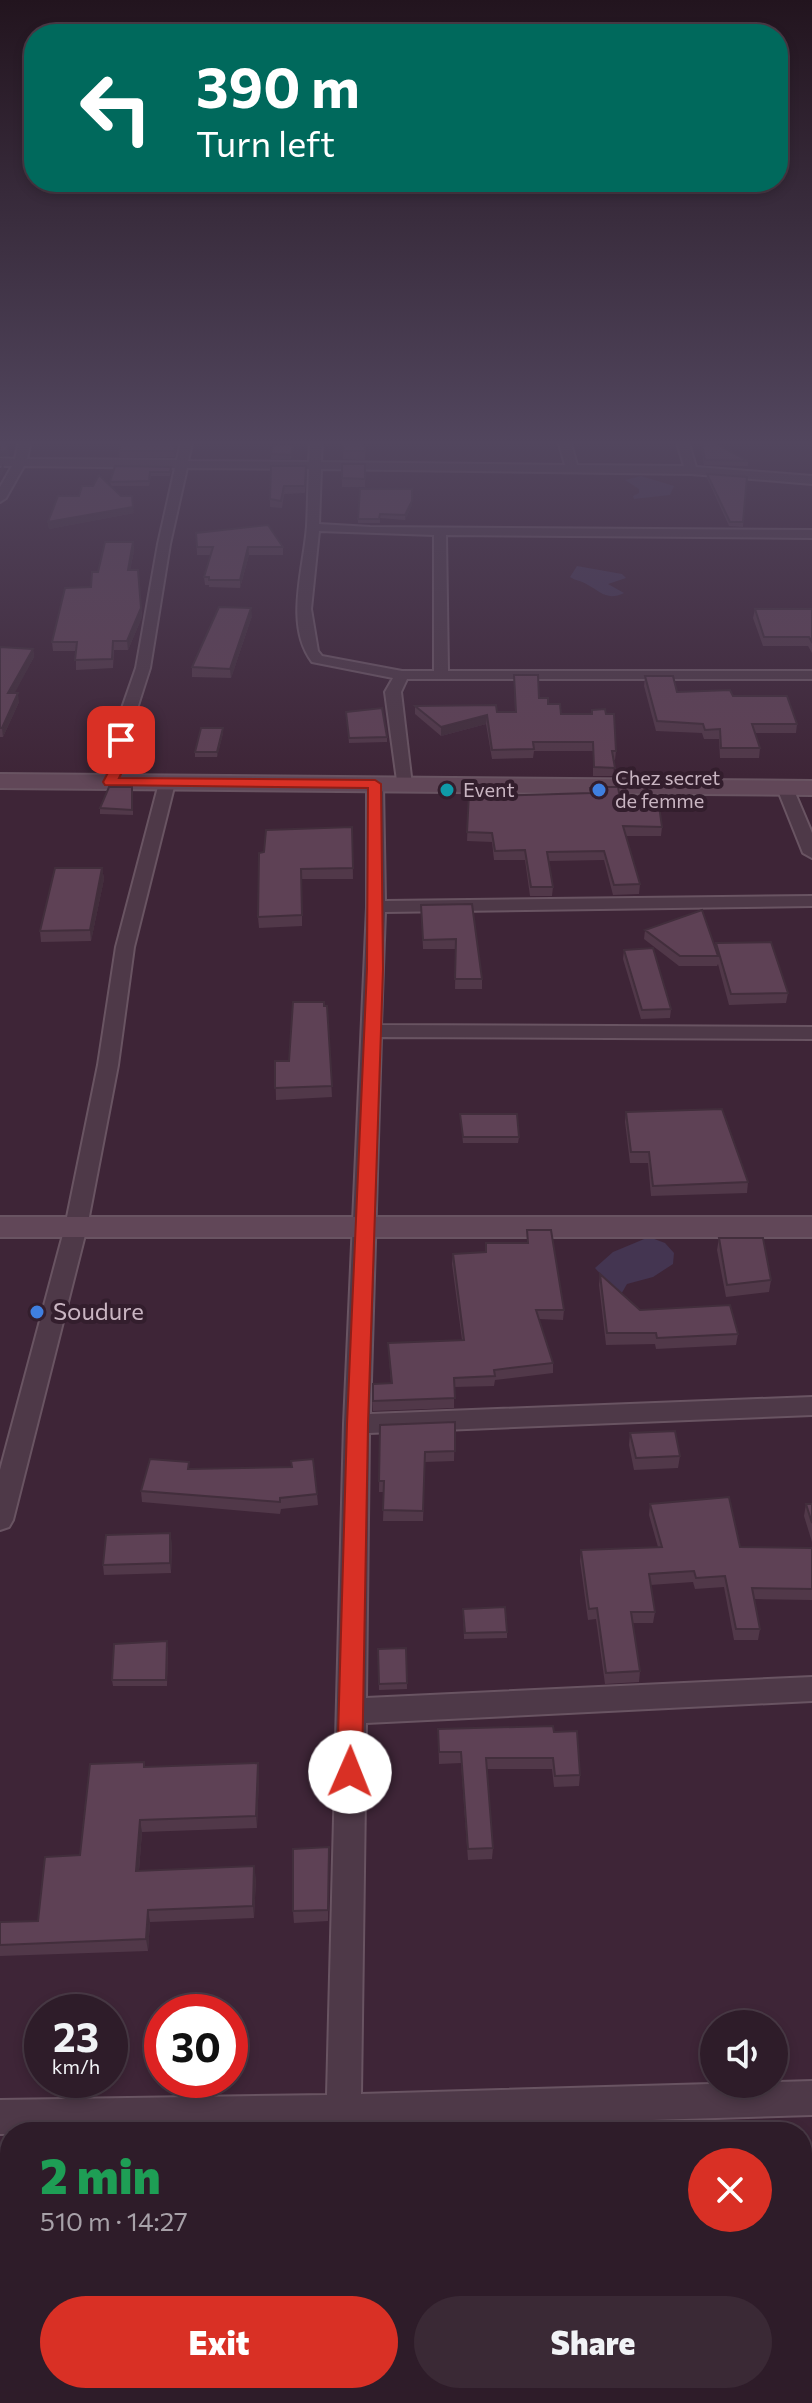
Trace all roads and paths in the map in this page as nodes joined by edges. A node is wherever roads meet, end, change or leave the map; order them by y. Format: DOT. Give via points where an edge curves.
graph roads {
  1 [pos="164,552"];
  2 [pos="310,552"];
  3 [pos="440,552"];
  4 [pos="441,674"];
  5 [pos="402,675"];
  6 [pos="812,675"];
  7 [pos="0,781"];
  8 [pos="110,782"];
  9 [pos="167,783"];
  10 [pos="375,784"];
  11 [pos="404,785"];
  12 [pos="785,788"];
  13 [pos="812,788"];
  14 [pos="812,853"];
  15 [pos="812,901"];
  16 [pos="376,907"];
  17 [pos="373,1031"];
  18 [pos="812,1033"];
  19 [pos="0,1227"];
  20 [pos="76,1227"];
  21 [pos="366,1227"];
  22 [pos="812,1227"];
  23 [pos="812,1406"];
  24 [pos="357,1424"];
  25 [pos="0,1520"];
  26 [pos="812,1689"];
  27 [pos="351,1711"];
  28 [pos="812,2098"];
  29 [pos="0,2117"];
  30 [pos="343,2122"];
  1 -- 8 [label="street" via="143,668 121,734 124,754"];
  2 -- 5 [label="street" via="304,609 311,651 330,663"];
  3 -- 4 [label="street"];
  4 -- 5 [label="street"];
  4 -- 6 [label="street"];
  5 -- 11 [label="street" via="393,692"];
  7 -- 8 [label="street"];
  8 -- 9 [label="street"];
  9 -- 10 [label="street"];
  9 -- 20 [label="street" via="125,947"];
  10 -- 11 [label="street"];
  10 -- 16 [label="street"];
  11 -- 12 [label="street"];
  12 -- 13 [label="street"];
  12 -- 14 [label="street"];
  15 -- 16 [label="street"];
  16 -- 17 [label="street"];
  17 -- 18 [label="street"];
  17 -- 21 [label="street"];
  19 -- 20 [label="street"];
  20 -- 21 [label="street"];
  20 -- 25 [label="street"];
  21 -- 22 [label="street"];
  21 -- 24 [label="street"];
  23 -- 24 [label="street"];
  24 -- 27 [label="street"];
  26 -- 27 [label="street"];
  27 -- 30 [label="street"];
  28 -- 30 [label="street"];
  29 -- 30 [label="street"];
}
